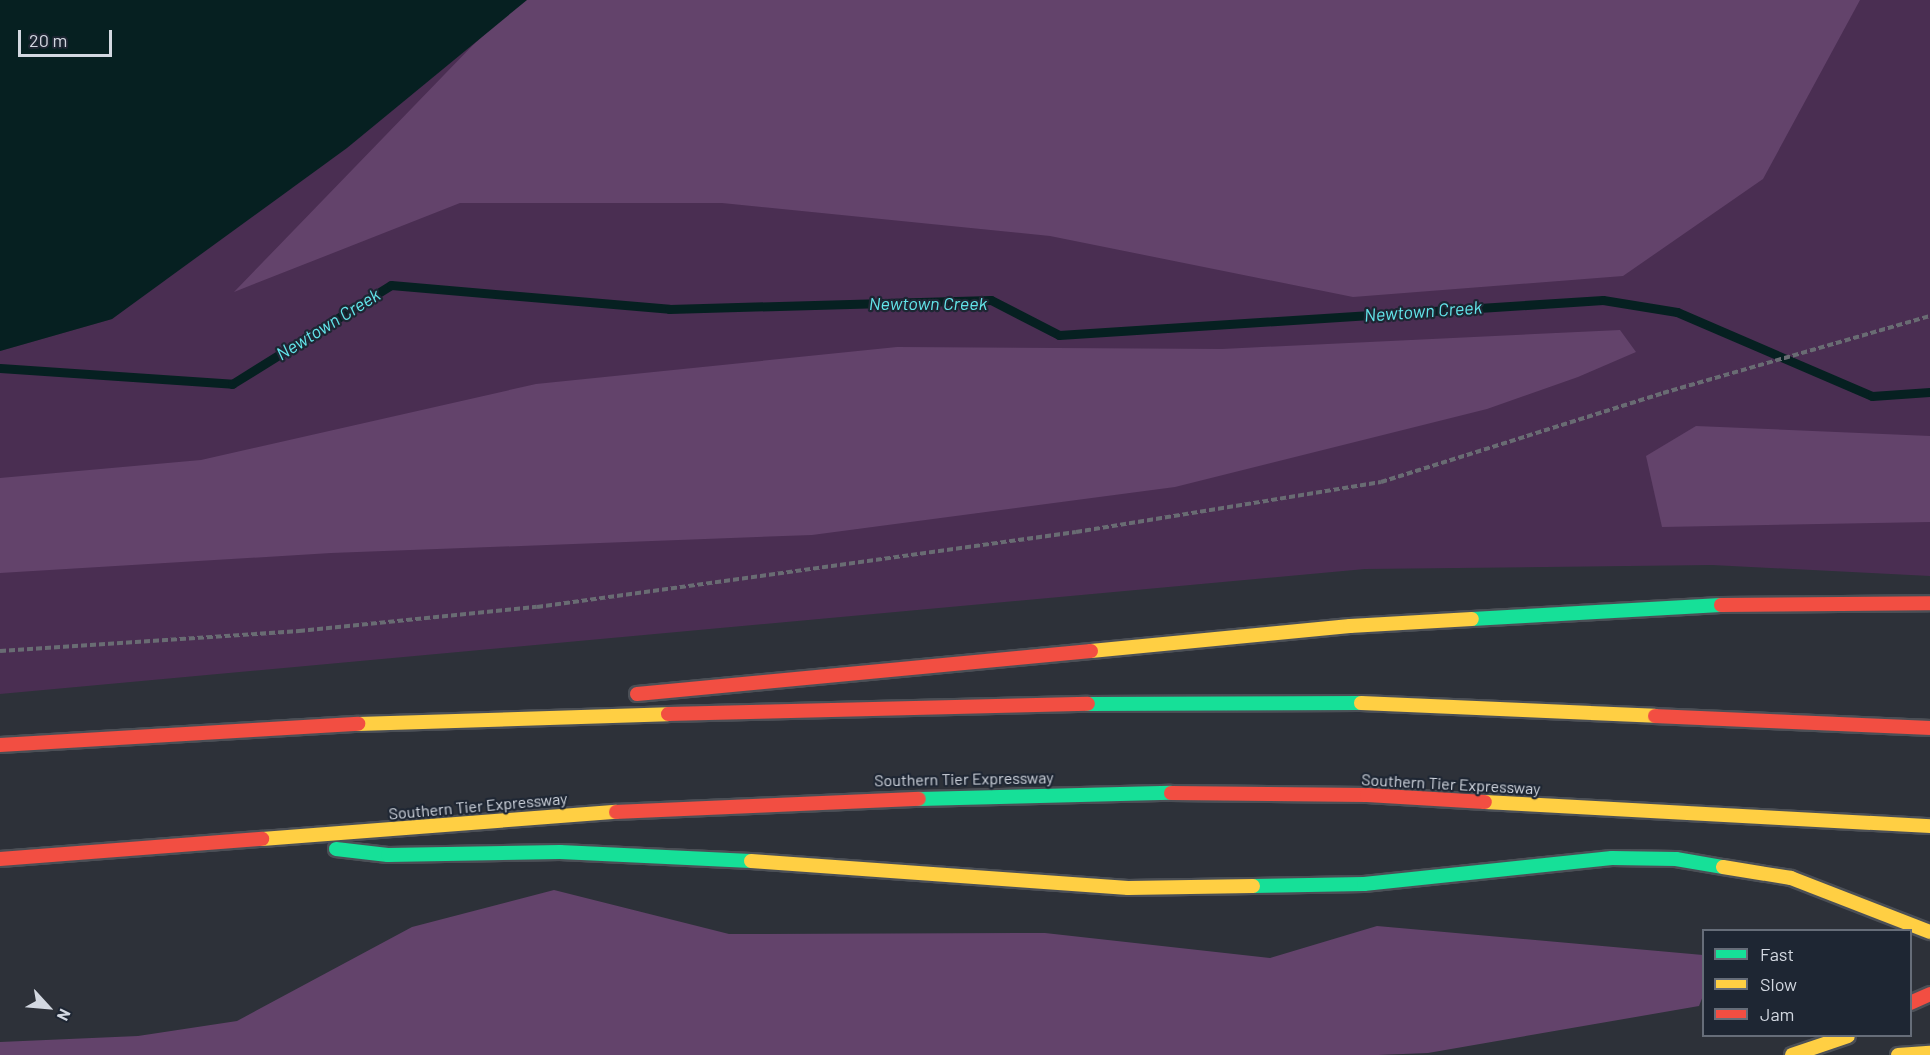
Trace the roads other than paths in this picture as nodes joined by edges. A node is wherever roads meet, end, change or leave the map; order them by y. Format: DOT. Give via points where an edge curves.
graph roads {
  1 [pos="1930,603"];
  2 [pos="619,696"];
  3 [pos="560,702"];
  4 [pos="346,723"];
  5 [pos="1930,728"];
  6 [pos="0,745"];
  7 [pos="1930,826"];
  8 [pos="265,840"];
  9 [pos="0,860"];
  10 [pos="1853,899"];
  11 [pos="1880,929"];
  12 [pos="1930,932"];
  13 [pos="1930,994"];
  14 [pos="1912,1003"];
  15 [pos="1842,1037"];
  16 [pos="1930,1053"];
  17 [pos="1792,1055"];
  18 [pos="1898,1055"];
  1 -- 2 [label="main road" via="1763,603 1350,626"];
  3 -- 4 [label="main road"];
  4 -- 5 [label="main road" via="975,704 1361,703"];
  4 -- 6 [label="main road"];
  7 -- 8 [label="main road, Southern Tier Expressway" via="1367,795 1107,793 702,805"];
  8 -- 9 [label="main road, Southern Tier Expressway"];
  8 -- 10 [label="main road" via="388,855 572,853 843,866 1128,888 1364,884 1612,858 1676,859 1791,878"];
  10 -- 11 [label="main road"];
  10 -- 12 [label="main road"];
  13 -- 14 [label="main road"];
  15 -- 17 [label="main road"];
  16 -- 18 [label="main road"];
}
